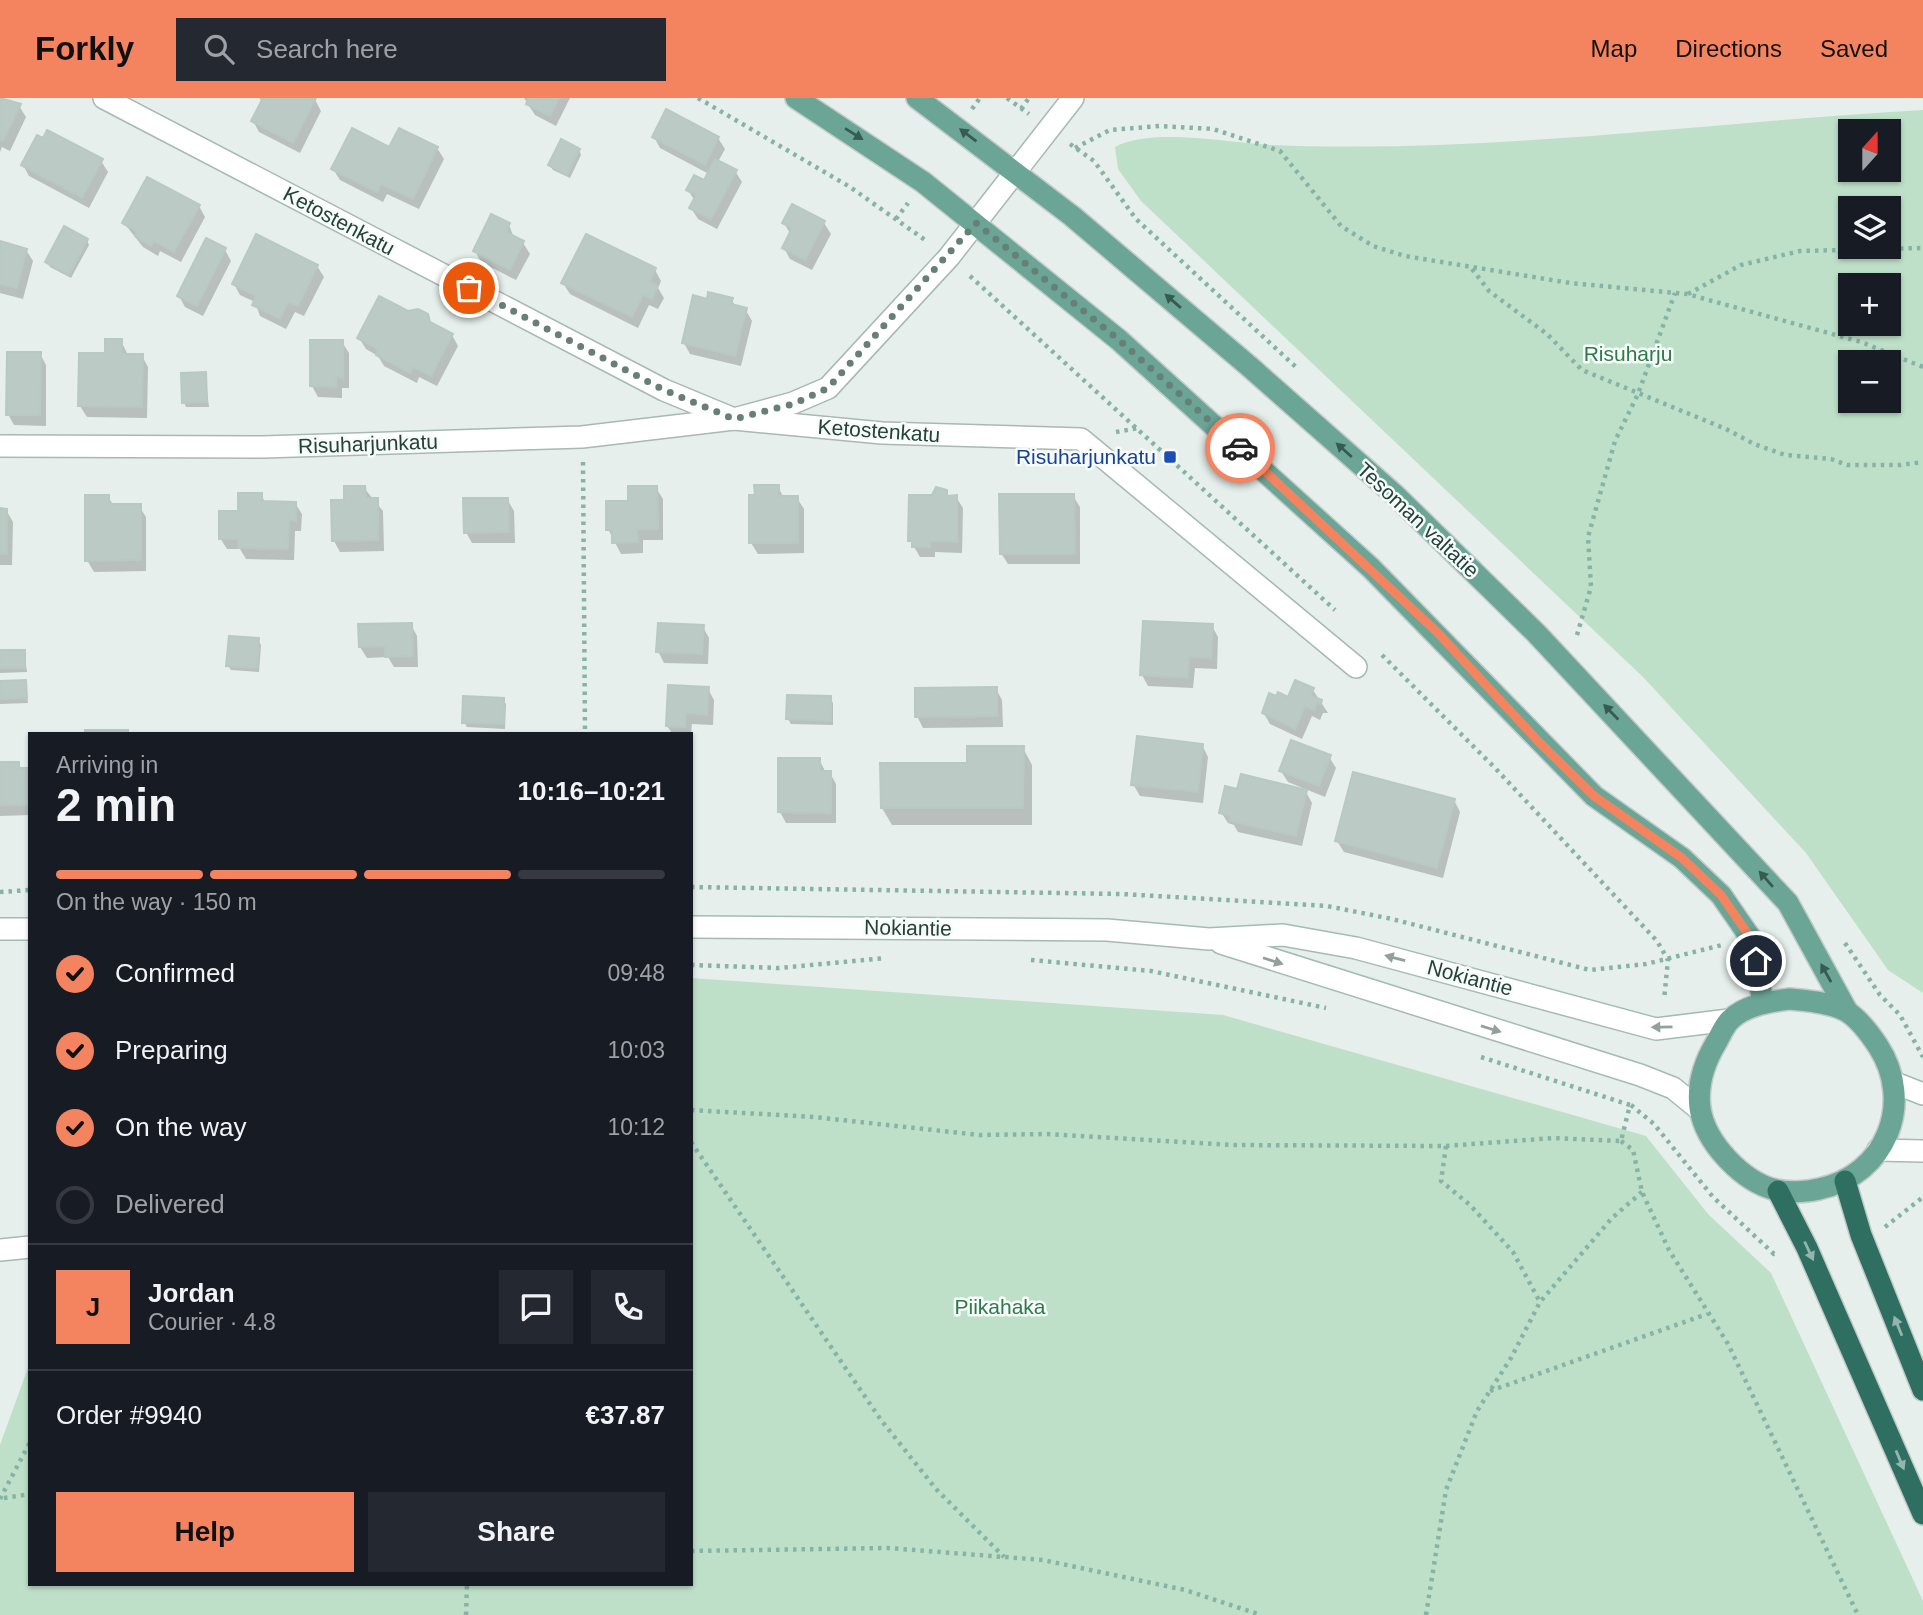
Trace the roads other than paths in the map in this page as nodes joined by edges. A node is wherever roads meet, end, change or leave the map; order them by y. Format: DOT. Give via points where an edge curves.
graph roads {
  1 [pos="104,98"];
  2 [pos="796,98"];
  3 [pos="917,98"];
  4 [pos="1073,98"];
  5 [pos="1017,172"];
  6 [pos="976,223"];
  7 [pos="734,419"];
  8 [pos="0,446"];
  9 [pos="1356,667"];
  10 [pos="693,926"];
  11 [pos="0,929"];
  12 [pos="28,929"];
  13 [pos="1209,939"];
  14 [pos="1763,1003"];
  15 [pos="1847,1012"];
  16 [pos="1730,1020"];
  17 [pos="1895,1083"];
  18 [pos="1923,1094"];
  19 [pos="1700,1110"];
  20 [pos="1878,1150"];
  21 [pos="1923,1151"];
  22 [pos="1846,1181"];
  23 [pos="1778,1191"];
  24 [pos="28,1247"];
  25 [pos="0,1250"];
  26 [pos="1923,1390"];
  27 [pos="1923,1514"];
  1 -- 7 [label="street, Ketostenkatu" via="664,390"];
  2 -- 6 [label="main road, one-way" via="867,142"];
  5 -- 3 [label="main road, Tesoman valtatie, one-way"];
  4 -- 5 [label="street"];
  5 -- 6 [label="street"];
  15 -- 5 [label="main road, Tesoman valtatie, one-way" via="1788,903 1536,633 1395,495 1173,300"];
  6 -- 7 [label="street" via="828,388 793,404"];
  6 -- 14 [label="main road" via="1119,340 1371,568 1594,796 1682,858 1721,895 1752,940"];
  7 -- 8 [label="street, Risuharjunkatu" via="582,437 262,447"];
  7 -- 9 [label="street, Ketostenkatu" via="882,433 1081,439"];
  10 -- 13 [label="street, Nokiantie" via="1107,930"];
  11 -- 12 [label="street"];
  16 -- 13 [label="street, Nokiantie, one-way" via="1656,1029 1356,948 1283,935"];
  13 -- 19 [label="street, Nokiantie, one-way" via="1640,1075 1673,1088"];
  14 -- 15 [label="main road" via="1810,1001"];
  14 -- 16 [label="main road"];
  15 -- 17 [label="main road" via="1887,1059"];
  16 -- 19 [label="main road" via="1701,1076"];
  17 -- 18 [label="street"];
  17 -- 20 [label="main road" via="1896,1105"];
  19 -- 23 [label="main road" via="1713,1140 1733,1164"];
  20 -- 21 [label="street"];
  20 -- 22 [label="main road"];
  22 -- 23 [label="main road" via="1816,1190"];
  26 -- 22 [label="highway, one-way" via="1861,1235"];
  23 -- 27 [label="highway, one-way"];
  24 -- 25 [label="street"];
}
